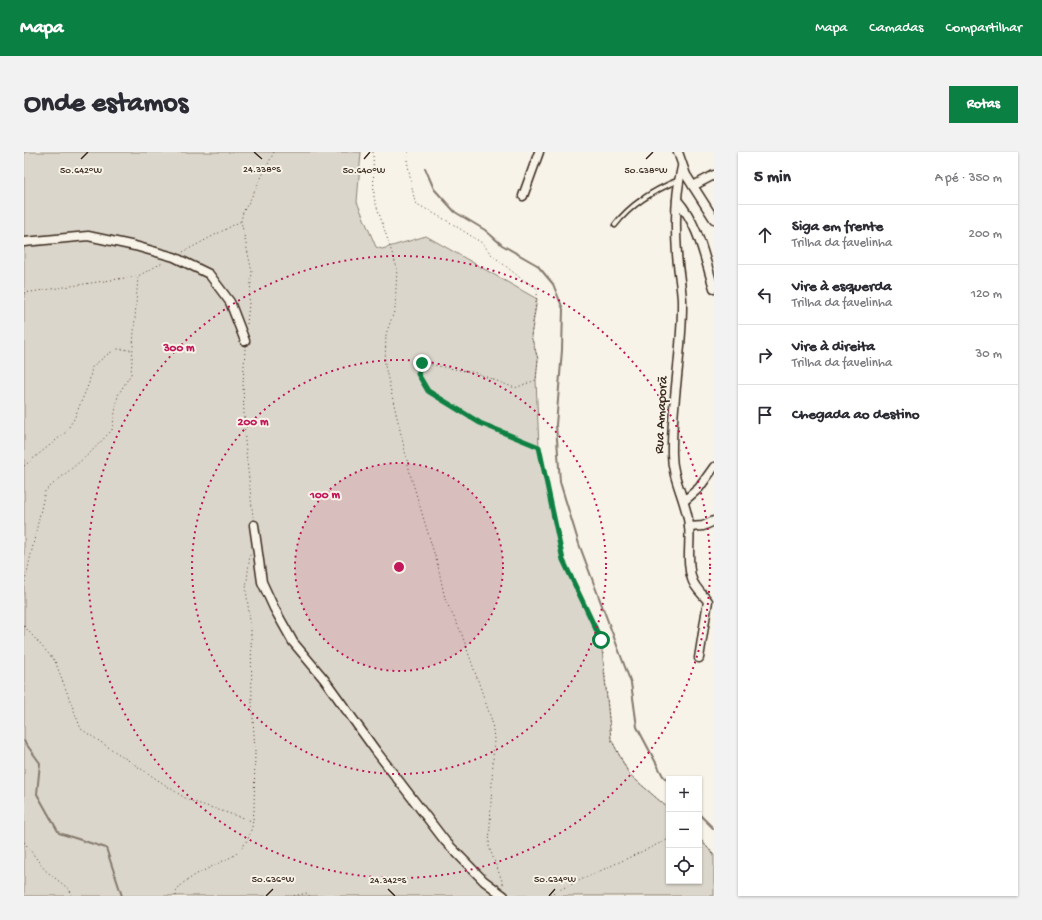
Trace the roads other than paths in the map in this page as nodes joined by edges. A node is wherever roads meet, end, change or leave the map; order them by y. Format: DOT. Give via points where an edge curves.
graph roads {
  1 [pos="539,152"];
  2 [pos="678,152"];
  3 [pos="682,167"];
  4 [pos="714,175"];
  5 [pos="679,180"];
  6 [pos="693,186"];
  7 [pos="523,196"];
  8 [pos="677,200"];
  9 [pos="714,219"];
  10 [pos="615,226"];
  11 [pos="24,242"];
  12 [pos="714,288"];
  13 [pos="245,341"];
  14 [pos="714,467"];
  15 [pos="684,501"];
  16 [pos="714,521"];
  17 [pos="254,525"];
  18 [pos="689,527"];
  19 [pos="711,602"];
  20 [pos="699,658"];
  21 [pos="505,893"];
  1 -- 7 [label="street"];
  2 -- 3 [label="street"];
  3 -- 5 [label="street, Rua Amaporã"];
  3 -- 6 [label="street"];
  4 -- 6 [label="street"];
  5 -- 8 [label="street, Rua Amaporã"];
  5 -- 10 [label="lane" via="651,193"];
  6 -- 9 [label="street"];
  8 -- 12 [label="street" via="693,224 701,243"];
  8 -- 15 [label="street, Rua Amaporã" via="677,254 682,306 672,455 675,478"];
  11 -- 13 [label="street" via="88,236 174,257 209,274 230,302"];
  14 -- 15 [label="street" via="699,488"];
  15 -- 18 [label="street, Rua Amaporã"];
  16 -- 18 [label="street" via="703,526"];
  17 -- 21 [label="street" via="262,582 293,642 324,679 445,841 484,881"];
  18 -- 19 [label="street, Rua Amaporã" via="691,579"];
  19 -- 20 [label="street, Rua Amaporã"];
}
